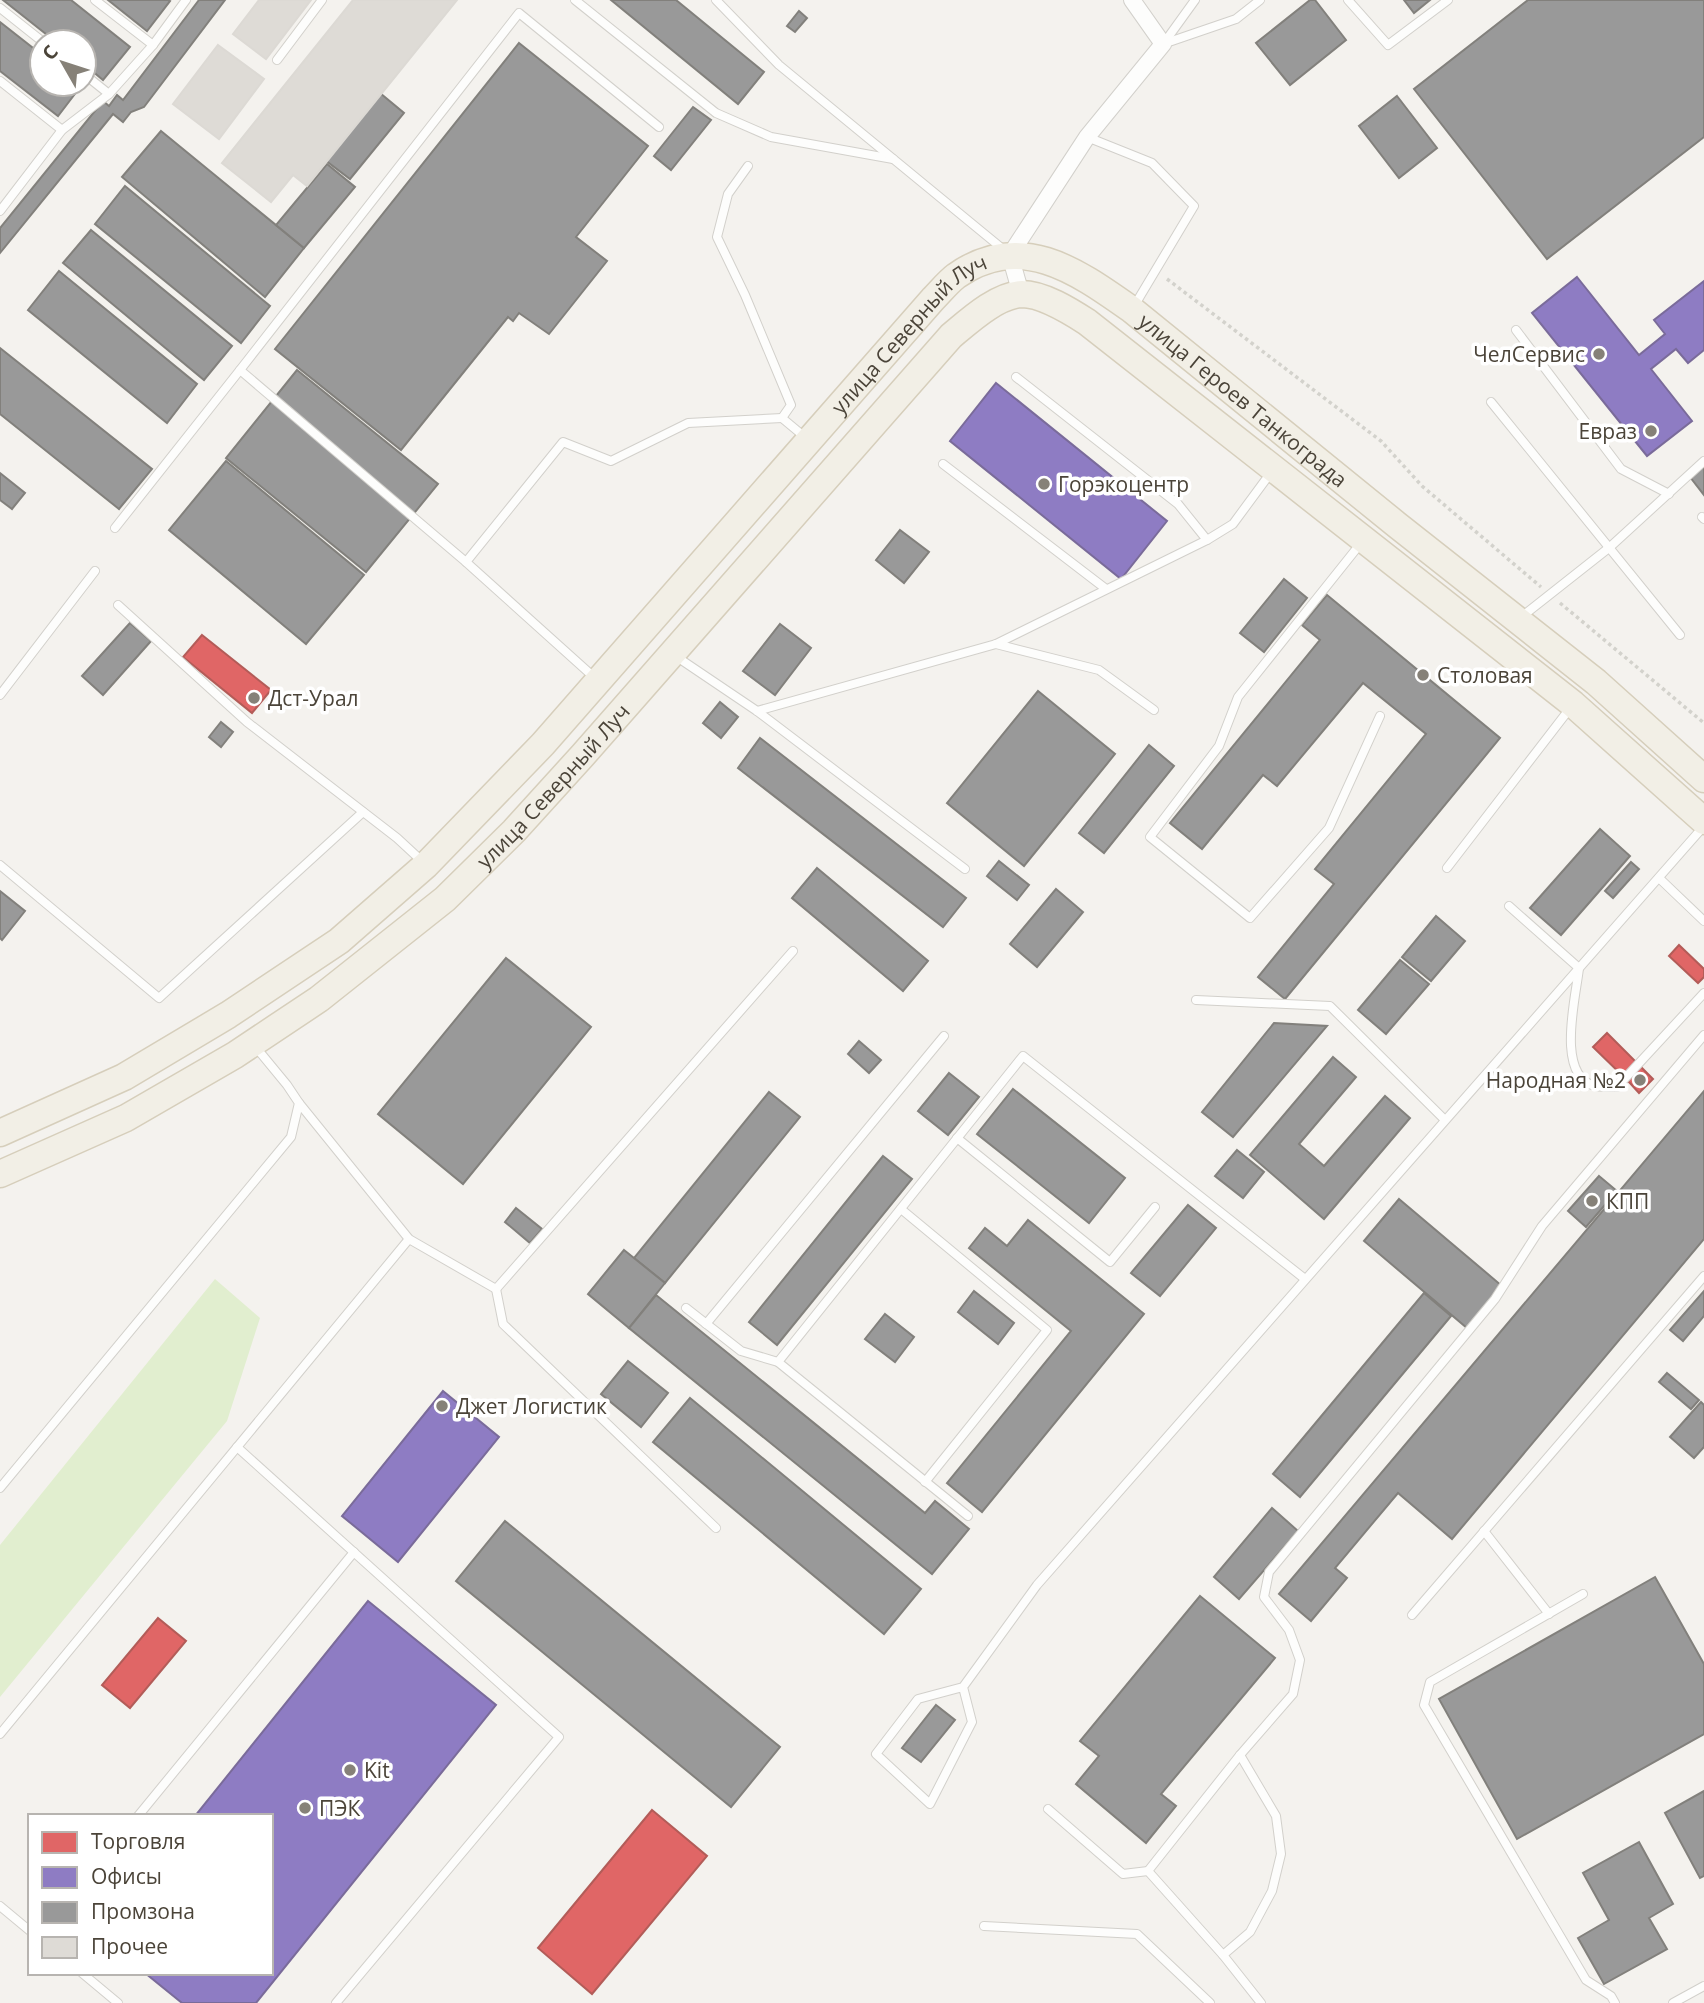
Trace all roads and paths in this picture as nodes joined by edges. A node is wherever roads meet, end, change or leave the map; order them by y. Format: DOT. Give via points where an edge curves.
graph roads {
  1 [pos="95,0"];
  2 [pos="186,0"];
  3 [pos="322,0"];
  4 [pos="575,0"];
  5 [pos="716,0"];
  6 [pos="1132,0"];
  7 [pos="1195,0"];
  8 [pos="1260,0"];
  9 [pos="1348,0"];
  10 [pos="1448,0"];
  11 [pos="0,8"];
  12 [pos="28,30"];
  13 [pos="1163,44"];
  14 [pos="153,45"];
  15 [pos="277,60"];
  16 [pos="0,81"];
  17 [pos="98,85"];
  18 [pos="109,94"];
  19 [pos="659,127"];
  20 [pos="62,130"];
  21 [pos="1087,137"];
  22 [pos="896,160"];
  23 [pos="748,166"];
  24 [pos="0,211"];
  25 [pos="1010,256"];
  26 [pos="1156,270"];
  27 [pos="1021,294"];
  28 [pos="1132,310"];
  29 [pos="1516,330"];
  30 [pos="240,369"];
  31 [pos="1016,377"];
  32 [pos="1491,402"];
  33 [pos="782,418"];
  34 [pos="810,441"];
  35 [pos="1704,461"];
  36 [pos="943,464"];
  37 [pos="1274,468"];
  38 [pos="1669,494"];
  39 [pos="115,528"];
  40 [pos="1207,540"];
  41 [pos="1364,540"];
  42 [pos="1610,547"];
  43 [pos="466,562"];
  44 [pos="95,571"];
  45 [pos="1106,589"];
  46 [pos="1550,594"];
  47 [pos="118,605"];
  48 [pos="1517,620"];
  49 [pos="1680,635"];
  50 [pos="996,644"];
  51 [pos="671,653"];
  52 [pos="598,681"];
  53 [pos="0,695"];
  54 [pos="1573,704"];
  55 [pos="1154,710"];
  56 [pos="757,711"];
  57 [pos="1380,716"];
  58 [pos="1704,723"];
  59 [pos="1704,779"];
  60 [pos="363,812"];
  61 [pos="1704,821"];
  62 [pos="1704,827"];
  63 [pos="0,865"];
  64 [pos="426,866"];
  65 [pos="1447,868"];
  66 [pos="965,869"];
  67 [pos="1659,878"];
  68 [pos="1509,906"];
  69 [pos="1704,921"];
  70 [pos="793,951"];
  71 [pos="1579,968"];
  72 [pos="1704,993"];
  73 [pos="1196,1000"];
  74 [pos="1704,1035"];
  75 [pos="944,1036"];
  76 [pos="252,1043"];
  77 [pos="299,1103"];
  78 [pos="1445,1120"];
  79 [pos="0,1133"];
  80 [pos="957,1138"];
  81 [pos="0,1174"];
  82 [pos="1155,1207"];
  83 [pos="901,1209"];
  84 [pos="409,1240"];
  85 [pos="1704,1276"];
  86 [pos="1305,1279"];
  87 [pos="496,1289"];
  88 [pos="686,1308"];
  89 [pos="706,1324"];
  90 [pos="778,1362"];
  91 [pos="237,1447"];
  92 [pos="925,1482"];
  93 [pos="0,1488"];
  94 [pos="968,1516"];
  95 [pos="716,1528"];
  96 [pos="1484,1531"];
  97 [pos="354,1552"];
  98 [pos="1583,1594"];
  99 [pos="1549,1614"];
  100 [pos="1412,1615"];
  101 [pos="962,1687"];
  102 [pos="0,1734"];
  103 [pos="1240,1755"];
  104 [pos="1048,1809"];
  105 [pos="140,1814"];
  106 [pos="1148,1871"];
  107 [pos="0,1906"];
  108 [pos="985,1926"];
  109 [pos="28,1929"];
  110 [pos="1223,1955"];
  111 [pos="84,1975"];
  112 [pos="1704,1986"];
  113 [pos="118,2003"];
  114 [pos="336,2003"];
  115 [pos="1210,2003"];
  116 [pos="1261,2003"];
  117 [pos="1615,2003"];
  118 [pos="1673,2003"];
  1 -- 14 [label="lane"];
  2 -- 14 [label="lane"];
  3 -- 15 [label="lane"];
  4 -- 22 [label="lane" via="716,113 771,137"];
  5 -- 22 [label="lane" via="779,65"];
  6 -- 13 [label="street"];
  7 -- 13 [label="lane"];
  8 -- 13 [label="lane" via="1236,19"];
  9 -- 10 [label="lane" via="1388,45"];
  11 -- 12 [label="lane"];
  13 -- 21 [label="street"];
  14 -- 18 [label="lane"];
  16 -- 20 [label="lane"];
  17 -- 18 [label="lane"];
  18 -- 20 [label="lane"];
  19 -- 30 [label="lane" via="519,13"];
  20 -- 24 [label="lane"];
  21 -- 25 [label="street"];
  21 -- 26 [label="lane" via="1152,163 1194,206"];
  22 -- 25 [label="lane"];
  23 -- 33 [label="lane" via="728,194 717,236 790,405"];
  25 -- 27 [label="street"];
  25 -- 28 [label="main road, улица Героев Танкограда" via="1044,258 1086,278"];
  25 -- 34 [label="main road, улица Северный Луч" via="976,265 955,277"];
  26 -- 28 [label="lane"];
  26 -- 46 [label="path" via="1381,441 1422,485"];
  27 -- 37 [label="main road, улица Героев Танкограда" via="1059,304 1087,322"];
  27 -- 51 [label="main road, улица Северный Луч" via="988,306 951,336"];
  28 -- 48 [label="main road, улица Героев Танкограда"];
  29 -- 38 [label="lane" via="1621,469"];
  30 -- 39 [label="lane"];
  30 -- 43 [label="lane"];
  31 -- 40 [label="lane" via="1178,504"];
  32 -- 42 [label="lane"];
  33 -- 34 [label="lane"];
  33 -- 43 [label="lane" via="688,423 611,461 563,442"];
  34 -- 52 [label="main road, улица Северный Луч"];
  35 -- 38 [label="lane"];
  36 -- 45 [label="lane"];
  37 -- 40 [label="lane" via="1233,524"];
  37 -- 41 [label="main road, улица Героев Танкограда"];
  38 -- 42 [label="lane"];
  40 -- 45 [label="lane"];
  41 -- 54 [label="main road, улица Героев Танкограда"];
  41 -- 57 [label="lane" via="1238,697 1219,746 1150,837 1250,918 1329,828"];
  42 -- 46 [label="lane"];
  42 -- 49 [label="lane"];
  43 -- 52 [label="lane"];
  44 -- 53 [label="lane"];
  45 -- 50 [label="lane"];
  46 -- 48 [label="lane"];
  46 -- 58 [label="path"];
  47 -- 60 [label="lane" via="247,722"];
  48 -- 59 [label="main road, улица Героев Танкограда" via="1596,682"];
  50 -- 55 [label="lane" via="1099,670"];
  50 -- 56 [label="lane"];
  51 -- 56 [label="lane"];
  51 -- 76 [label="main road, улица Северный Луч" via="514,831 445,899 319,999"];
  52 -- 64 [label="main road, улица Северный Луч"];
  54 -- 61 [label="main road, улица Героев Танкограда"];
  54 -- 65 [label="lane"];
  56 -- 66 [label="lane"];
  60 -- 63 [label="lane" via="159,998"];
  60 -- 64 [label="lane"];
  62 -- 67 [label="lane"];
  64 -- 79 [label="main road, улица Северный Луч" via="339,941 228,1015 124,1077"];
  67 -- 69 [label="lane"];
  67 -- 71 [label="lane"];
  68 -- 71 [label="lane"];
  70 -- 87 [label="lane"];
  71 -- 72 [label="lane" via="1570,1047 1575,1070 1592,1086 1618,1087"];
  71 -- 78 [label="lane"];
  73 -- 78 [label="lane" via="1329,1006"];
  74 -- 103 [label="lane" via="1542,1226 1495,1299 1269,1572 1264,1597 1289,1630 1300,1660 1293,1694"];
  75 -- 89 [label="lane"];
  76 -- 77 [label="lane"];
  76 -- 81 [label="main road, улица Северный Луч" via="126,1118"];
  77 -- 84 [label="lane"];
  77 -- 93 [label="lane" via="290,1137"];
  78 -- 86 [label="lane"];
  80 -- 82 [label="lane" via="1110,1262"];
  80 -- 83 [label="lane"];
  80 -- 86 [label="lane" via="1023,1056"];
  83 -- 90 [label="lane"];
  83 -- 92 [label="lane" via="1047,1330"];
  84 -- 87 [label="lane"];
  84 -- 91 [label="lane"];
  85 -- 96 [label="lane"];
  86 -- 101 [label="lane" via="1037,1585"];
  87 -- 95 [label="lane" via="503,1324"];
  88 -- 89 [label="lane"];
  89 -- 90 [label="lane" via="741,1351"];
  90 -- 92 [label="lane"];
  91 -- 97 [label="lane"];
  91 -- 102 [label="lane"];
  92 -- 94 [label="lane"];
  96 -- 99 [label="lane"];
  96 -- 100 [label="lane"];
  97 -- 105 [label="lane"];
  97 -- 114 [label="lane" via="559,1737"];
  98 -- 99 [label="lane"];
  99 -- 117 [label="lane" via="1430,1682 1424,1704 1586,1980"];
  101 -- 101 [label="lane" via="972,1722 930,1804 876,1754 918,1699"];
  103 -- 106 [label="lane"];
  103 -- 110 [label="lane" via="1276,1816 1281,1854 1272,1891 1250,1932"];
  104 -- 106 [label="lane" via="1124,1874"];
  106 -- 110 [label="lane"];
  107 -- 109 [label="lane"];
  108 -- 115 [label="lane" via="1137,1934"];
  110 -- 116 [label="lane"];
  111 -- 113 [label="lane"];
  112 -- 118 [label="lane"];
}
